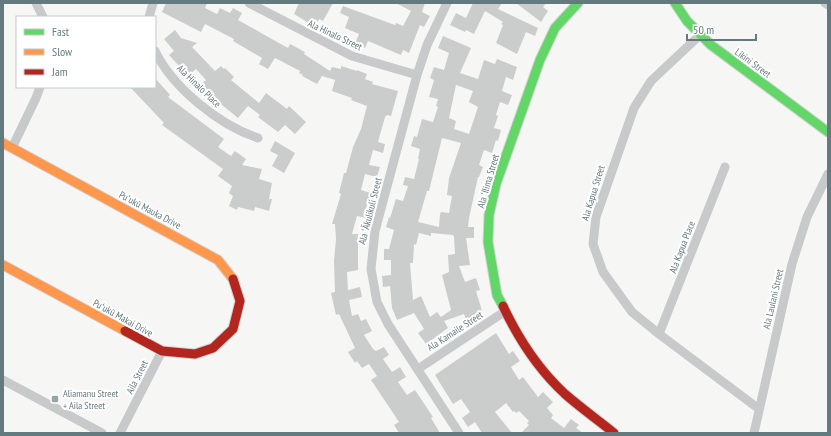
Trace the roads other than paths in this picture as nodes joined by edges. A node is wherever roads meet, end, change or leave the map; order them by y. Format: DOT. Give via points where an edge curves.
graph roads {
  1 [pos="36,3"];
  2 [pos="153,3"];
  3 [pos="249,3"];
  4 [pos="447,3"];
  5 [pos="578,3"];
  6 [pos="675,3"];
  7 [pos="825,3"];
  8 [pos="828,5"];
  9 [pos="42,16"];
  10 [pos="149,16"];
  11 [pos="700,35"];
  12 [pos="156,53"];
  13 [pos="417,75"];
  14 [pos="40,88"];
  15 [pos="828,132"];
  16 [pos="258,138"];
  17 [pos="3,143"];
  18 [pos="12,148"];
  19 [pos="725,167"];
  20 [pos="828,174"];
  21 [pos="3,265"];
  22 [pos="504,312"];
  23 [pos="233,329"];
  24 [pos="659,334"];
  25 [pos="162,352"];
  26 [pos="418,370"];
  27 [pos="3,380"];
  28 [pos="759,409"];
  29 [pos="102,433"];
  30 [pos="120,433"];
  31 [pos="459,433"];
  32 [pos="614,433"];
  33 [pos="754,433"];
  1 -- 9 [label="street"];
  2 -- 10 [label="street"];
  3 -- 13 [label="street, Ala Hinalo Street" via="352,56"];
  4 -- 13 [label="street, Ala ʻĀkulikuli Street" via="427,45"];
  5 -- 22 [label="street, Ala ʻIlima Street" via="555,28 543,50 492,201 488,229 490,261 497,295"];
  6 -- 11 [label="street, Likini Street"];
  7 -- 8 [label="street"];
  11 -- 15 [label="street, Likini Street"];
  11 -- 24 [label="street, Ala Kapua Street" via="651,81 634,108 593,230 593,244 603,272 632,312"];
  12 -- 16 [label="street, Ala Hinalo Place" via="166,70 212,114 236,130"];
  13 -- 26 [label="street, Ala ʻĀkulikuli Street" via="375,231 370,269 381,312"];
  14 -- 18 [label="street"];
  17 -- 18 [label="street, Puʻukū Mauka Drive"];
  18 -- 23 [label="street, Puʻukū Mauka Drive" via="218,260 233,278 240,301"];
  19 -- 24 [label="street, Ala Kapua Place"];
  20 -- 28 [label="street, Ala Laulani Street" via="807,217 792,264"];
  21 -- 25 [label="street, Puʻukū Makai Drive"];
  22 -- 26 [label="street, Ala Kamaile Street"];
  22 -- 32 [label="street, Ala ʻIlima Street" via="552,380 579,406"];
  23 -- 25 [label="street, Puʻukū Makai Drive" via="213,348 195,354"];
  24 -- 28 [label="street, Ala Kapua Street"];
  25 -- 30 [label="street, Aila Street"];
  26 -- 31 [label="street, Ala ʻĀkulikuli Street"];
  27 -- 29 [label="street"];
  28 -- 33 [label="street, Ala Laulani Street"];
}
